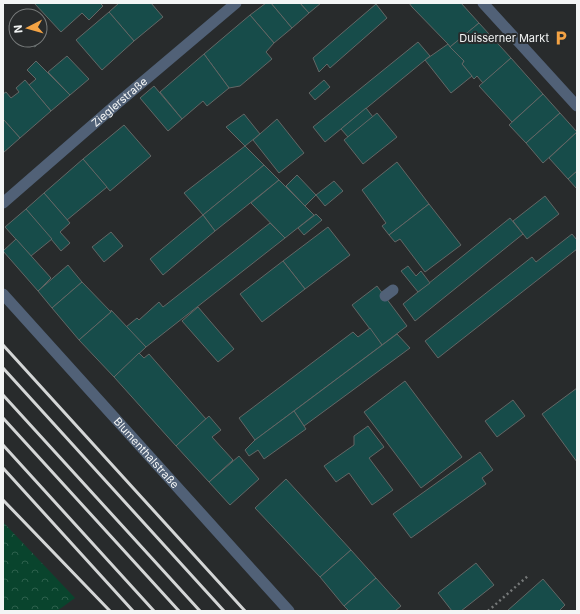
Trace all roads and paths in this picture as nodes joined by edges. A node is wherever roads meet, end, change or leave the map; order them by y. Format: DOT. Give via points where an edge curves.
graph roads {
  1 [pos="236,3"];
  2 [pos="483,3"];
  3 [pos="577,106"];
  4 [pos="3,203"];
  5 [pos="3,294"];
  6 [pos="529,575"];
  7 [pos="289,611"];
  8 [pos="488,611"];
  1 -- 4 [label="street, Zieglerstraße"];
  2 -- 3 [label="street"];
  5 -- 7 [label="street, Blumenthalstraße"];
  6 -- 8 [label="path"];
}
